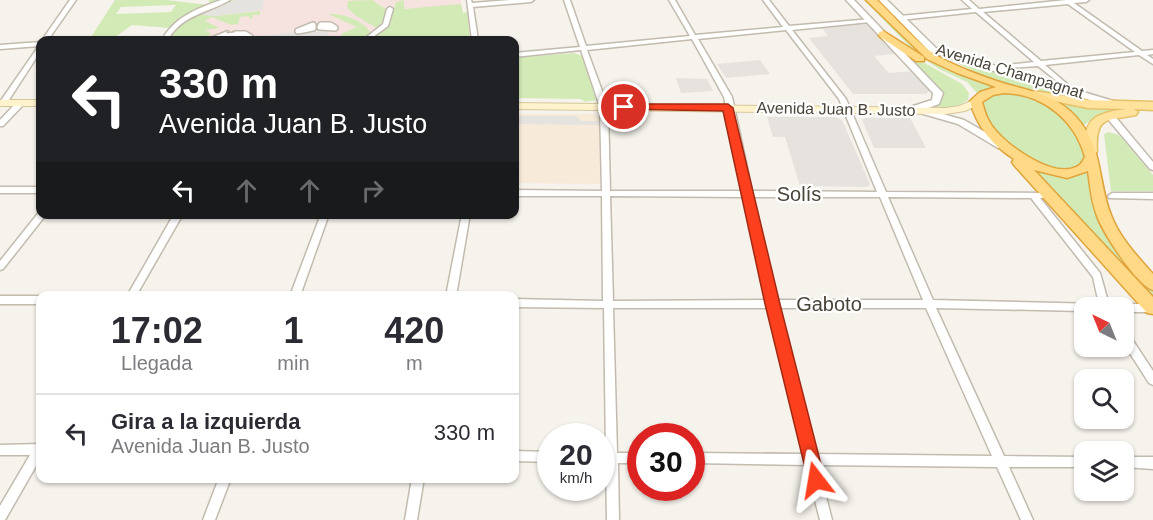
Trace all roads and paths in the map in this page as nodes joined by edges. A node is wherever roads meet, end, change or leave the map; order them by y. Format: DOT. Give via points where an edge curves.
graph roads {
  1 [pos="73,0"];
  2 [pos="226,0"];
  3 [pos="531,0"];
  4 [pos="567,0"];
  5 [pos="672,0"];
  6 [pos="766,0"];
  7 [pos="850,0"];
  8 [pos="861,0"];
  9 [pos="871,0"];
  10 [pos="883,0"];
  11 [pos="965,0"];
  12 [pos="1086,0"];
  13 [pos="1067,1"];
  14 [pos="470,3"];
  15 [pos="390,9"];
  16 [pos="978,11"];
  17 [pos="900,18"];
  18 [pos="870,20"];
  19 [pos="331,28"];
  20 [pos="788,28"];
  21 [pos="301,32"];
  22 [pos="883,34"];
  23 [pos="48,36"];
  24 [pos="167,36"];
  25 [pos="371,36"];
  26 [pos="474,36"];
  27 [pos="693,38"];
  28 [pos="36,46"];
  29 [pos="0,47"];
  30 [pos="584,48"];
  31 [pos="933,50"];
  32 [pos="36,52"];
  33 [pos="1153,52"];
  34 [pos="1140,53"];
  35 [pos="519,54"];
  36 [pos="920,59"];
  37 [pos="1153,62"];
  38 [pos="1041,64"];
  39 [pos="996,68"];
  40 [pos="978,78"];
  41 [pos="1072,91"];
  42 [pos="1028,92"];
  43 [pos="976,101"];
  44 [pos="728,102"];
  45 [pos="1,103"];
  46 [pos="21,103"];
  47 [pos="36,103"];
  48 [pos="1118,105"];
  49 [pos="519,106"];
  50 [pos="1153,106"];
  51 [pos="604,107"];
  52 [pos="846,108"];
  53 [pos="913,109"];
  54 [pos="1153,112"];
  55 [pos="1110,116"];
  56 [pos="0,124"];
  57 [pos="1006,149"];
  58 [pos="1091,155"];
  59 [pos="1153,167"];
  60 [pos="0,190"];
  61 [pos="36,190"];
  62 [pos="519,193"];
  63 [pos="606,194"];
  64 [pos="747,194"];
  65 [pos="884,194"];
  66 [pos="1033,195"];
  67 [pos="1048,195"];
  68 [pos="1112,196"];
  69 [pos="1153,196"];
  70 [pos="38,219"];
  71 [pos="176,219"];
  72 [pos="323,219"];
  73 [pos="464,219"];
  74 [pos="0,267"];
  75 [pos="1153,284"];
  76 [pos="134,291"];
  77 [pos="297,291"];
  78 [pos="452,291"];
  79 [pos="1102,297"];
  80 [pos="0,300"];
  81 [pos="36,300"];
  82 [pos="519,303"];
  83 [pos="929,303"];
  84 [pos="772,304"];
  85 [pos="608,305"];
  86 [pos="1074,306"];
  87 [pos="1134,308"];
  88 [pos="1153,308"];
  89 [pos="1134,351"];
  90 [pos="1153,380"];
  91 [pos="606,423"];
  92 [pos="0,450"];
  93 [pos="36,450"];
  94 [pos="519,456"];
  95 [pos="36,457"];
  96 [pos="537,457"];
  97 [pos="705,458"];
  98 [pos="812,459"];
  99 [pos="1001,461"];
  100 [pos="1074,462"];
  101 [pos="1134,462"];
  102 [pos="1153,463"];
  103 [pos="223,483"];
  104 [pos="417,483"];
  105 [pos="611,501"];
  106 [pos="0,517"];
  107 [pos="209,520"];
  108 [pos="411,520"];
  109 [pos="613,520"];
  110 [pos="826,520"];
  111 [pos="1027,520"];
  1 -- 23 [label="street"];
  2 -- 24 [label="street" via="183,21"];
  3 -- 14 [label="street"];
  4 -- 30 [label="street"];
  5 -- 27 [label="street"];
  6 -- 20 [label="street"];
  7 -- 18 [label="street, Avenida Champagnat"];
  8 -- 36 [label="highway, Avenida Champagnat"];
  9 -- 40 [label="highway, Avenida Champagnat" via="926,53"];
  10 -- 17 [label="street, Avenida Champagnat"];
  11 -- 16 [label="street"];
  12 -- 13 [label="street"];
  13 -- 16 [label="street"];
  13 -- 34 [label="street"];
  14 -- 26 [label="street"];
  15 -- 25 [label="street" via="386,25"];
  16 -- 17 [label="street"];
  16 -- 38 [label="street"];
  17 -- 31 [label="street, Avenida Champagnat"];
  18 -- 20 [label="street"];
  18 -- 22 [label="street, Avenida Champagnat"];
  19 -- 21 [label="street" via="313,27"];
  20 -- 27 [label="street"];
  20 -- 52 [label="street"];
  22 -- 36 [label="highway"];
  22 -- 53 [label="street, Avenida Champagnat" via="938,93 936,102"];
  27 -- 30 [label="street"];
  27 -- 44 [label="street"];
  28 -- 29 [label="street"];
  30 -- 35 [label="street"];
  30 -- 51 [label="street"];
  31 -- 39 [label="street, Avenida Champagnat"];
  31 -- 40 [label="highway"];
  32 -- 45 [label="street"];
  33 -- 34 [label="street"];
  34 -- 37 [label="street"];
  34 -- 38 [label="street"];
  36 -- 43 [label="highway, Avenida Champagnat" via="968,87"];
  38 -- 39 [label="street"];
  38 -- 41 [label="street"];
  39 -- 41 [label="street, Avenida Champagnat"];
  40 -- 42 [label="highway, Avenida Champagnat"];
  41 -- 48 [label="street, Avenida Champagnat"];
  42 -- 43 [label="highway" via="994,91"];
  42 -- 48 [label="main road" via="1075,102"];
  42 -- 58 [label="highway, Avenida Champagnat" via="1066,113 1078,127"];
  43 -- 53 [label="main road, Avenida Juan B. Justo" via="954,110"];
  43 -- 57 [label="highway, Avenida Champagnat" via="980,117"];
  44 -- 51 [label="main road, Avenida Juan B. Justo"];
  44 -- 52 [label="main road, Avenida Juan B. Justo"];
  44 -- 64 [label="street"];
  45 -- 46 [label="main road"];
  46 -- 47 [label="main road"];
  46 -- 56 [label="street"];
  48 -- 50 [label="main road"];
  49 -- 51 [label="main road, Avenida Juan B. Justo"];
  51 -- 63 [label="street"];
  52 -- 53 [label="main road, Avenida Juan B. Justo"];
  52 -- 65 [label="street"];
  53 -- 57 [label="street" via="954,119"];
  54 -- 55 [label="main road"];
  55 -- 58 [label="main road" via="1092,128"];
  55 -- 59 [label="street"];
  57 -- 58 [label="highway" via="1035,166 1060,173 1083,169"];
  57 -- 67 [label="highway, Avenida Champagnat"];
  58 -- 75 [label="highway, Avenida Champagnat" via="1105,218 1127,255"];
  60 -- 61 [label="street"];
  62 -- 63 [label="street, Solís"];
  63 -- 64 [label="street, Solís"];
  63 -- 85 [label="street"];
  64 -- 65 [label="street, Solís"];
  64 -- 84 [label="street"];
  65 -- 66 [label="street, Solís"];
  65 -- 83 [label="street"];
  66 -- 67 [label="street, Solís"];
  66 -- 79 [label="street" via="1097,276"];
  67 -- 88 [label="highway, Avenida Champagnat"];
  68 -- 69 [label="street"];
  70 -- 74 [label="street"];
  71 -- 76 [label="street"];
  72 -- 77 [label="street"];
  73 -- 78 [label="street"];
  80 -- 81 [label="street"];
  82 -- 85 [label="street, Gaboto"];
  83 -- 84 [label="street, Gaboto"];
  83 -- 86 [label="street, Gaboto"];
  83 -- 99 [label="street"];
  84 -- 85 [label="street, Gaboto"];
  84 -- 98 [label="street"];
  85 -- 91 [label="street"];
  87 -- 88 [label="street"];
  89 -- 90 [label="street"];
  92 -- 93 [label="street"];
  94 -- 96 [label="street"];
  95 -- 106 [label="street"];
  97 -- 98 [label="street"];
  98 -- 99 [label="street"];
  98 -- 110 [label="street"];
  99 -- 100 [label="street"];
  99 -- 111 [label="street"];
  101 -- 102 [label="street"];
  103 -- 107 [label="street"];
  104 -- 108 [label="street"];
  105 -- 109 [label="street"];
}
